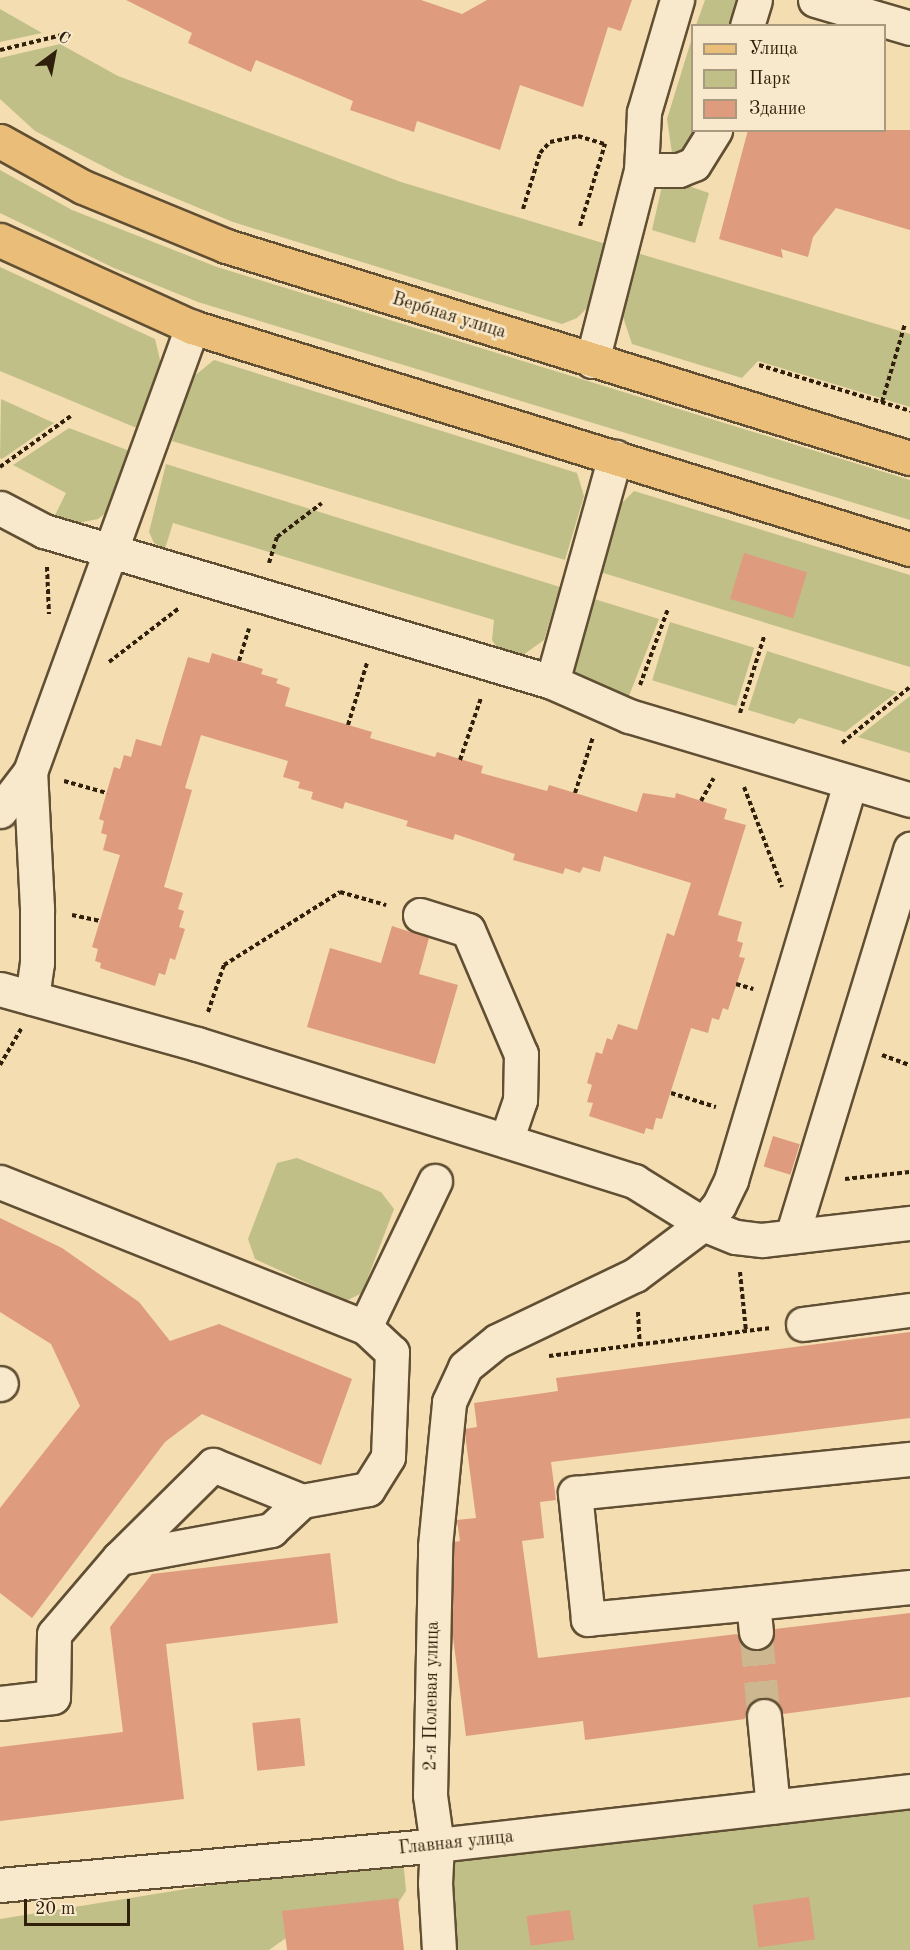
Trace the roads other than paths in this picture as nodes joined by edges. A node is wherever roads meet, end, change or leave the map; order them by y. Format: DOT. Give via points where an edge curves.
graph roads {
  1 [pos="677,0"];
  2 [pos="755,0"];
  3 [pos="815,0"];
  4 [pos="748,24"];
  5 [pos="910,28"];
  6 [pos="714,132"];
  7 [pos="0,141"];
  8 [pos="641,170"];
  9 [pos="0,240"];
  10 [pos="192,327"];
  11 [pos="592,361"];
  12 [pos="615,457"];
  13 [pos="910,458"];
  14 [pos="0,508"];
  15 [pos="910,549"];
  16 [pos="109,551"];
  17 [pos="552,682"];
  18 [pos="30,772"];
  19 [pos="850,783"];
  20 [pos="910,800"];
  21 [pos="0,811"];
  22 [pos="910,849"];
  23 [pos="420,915"];
  24 [pos="0,989"];
  25 [pos="32,998"];
  26 [pos="506,1141"];
  27 [pos="435,1181"];
  28 [pos="0,1182"];
  29 [pos="910,1223"];
  30 [pos="703,1224"];
  31 [pos="792,1236"];
  32 [pos="910,1310"];
  33 [pos="803,1324"];
  34 [pos="365,1327"];
  35 [pos="910,1459"];
  36 [pos="302,1501"];
  37 [pos="119,1558"];
  38 [pos="910,1587"];
  39 [pos="0,1703"];
  40 [pos="764,1716"];
  41 [pos="910,1791"];
  42 [pos="774,1807"];
  43 [pos="437,1845"];
  44 [pos="0,1885"];
  45 [pos="439,1950"];
  1 -- 8 [label="street" via="644,112"];
  2 -- 4 [label="street"];
  3 -- 5 [label="street"];
  6 -- 8 [label="street" via="694,164 679,171"];
  7 -- 11 [label="main road, Вербная улица" via="83,187 226,246"];
  8 -- 11 [label="street"];
  9 -- 10 [label="main road"];
  10 -- 12 [label="main road"];
  10 -- 16 [label="street"];
  11 -- 13 [label="main road, Вербная улица"];
  12 -- 15 [label="main road"];
  12 -- 17 [label="street"];
  14 -- 16 [label="street" via="44,531"];
  16 -- 17 [label="street"];
  16 -- 18 [label="street"];
  17 -- 19 [label="street" via="616,712"];
  18 -- 21 [label="street"];
  18 -- 25 [label="street" via="37,952"];
  19 -- 20 [label="street"];
  19 -- 30 [label="street, 2-я Полевая улица" via="730,1180 719,1205"];
  22 -- 31 [label="street"];
  23 -- 26 [label="street" via="468,930 521,1054 520,1100"];
  24 -- 25 [label="street"];
  25 -- 26 [label="street" via="197,1044"];
  26 -- 30 [label="street" via="634,1181"];
  27 -- 34 [label="street"];
  28 -- 34 [label="street"];
  29 -- 31 [label="street"];
  30 -- 31 [label="street" via="736,1237 762,1240"];
  30 -- 43 [label="street, 2-я Полевая улица" via="635,1275 497,1341 465,1367 449,1402 435,1546 430,1796"];
  32 -- 33 [label="street"];
  34 -- 36 [label="street" via="392,1352 388,1457 368,1489"];
  35 -- 38 [label="street" via="575,1493 588,1619 754,1617"];
  36 -- 37 [label="street" via="271,1530"];
  36 -- 37 [label="street" via="213,1465"];
  37 -- 39 [label="street" via="54,1634 53,1697"];
  40 -- 42 [label="street"];
  41 -- 42 [label="street, Главная улица"];
  42 -- 43 [label="street, Главная улица"];
  43 -- 44 [label="street, Главная улица"];
  43 -- 45 [label="street, 2-я Полевая улица"];
}
